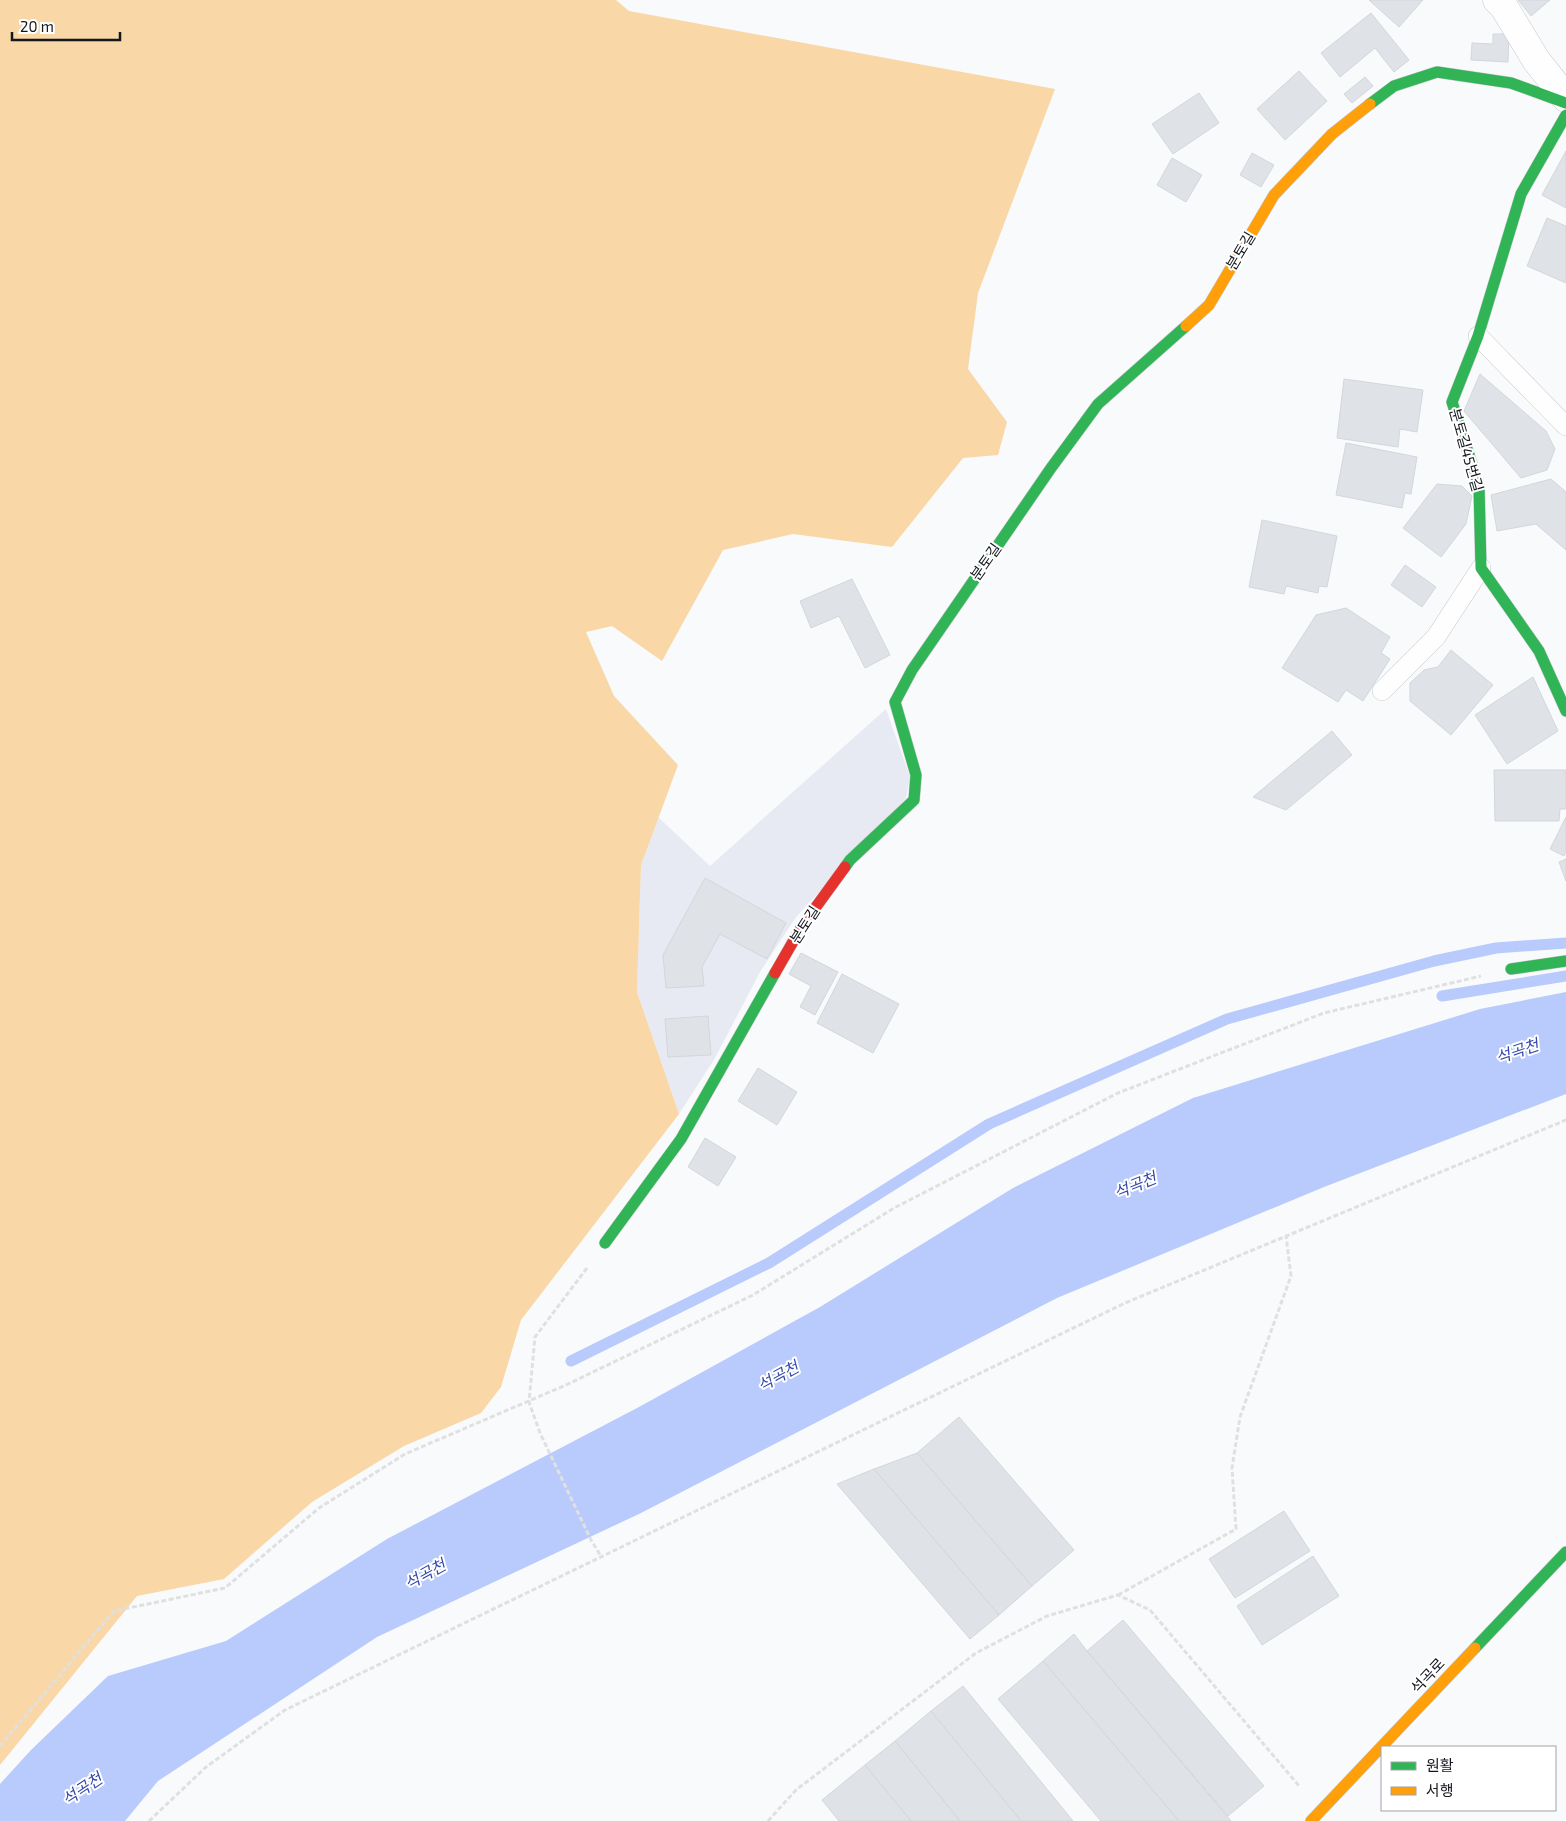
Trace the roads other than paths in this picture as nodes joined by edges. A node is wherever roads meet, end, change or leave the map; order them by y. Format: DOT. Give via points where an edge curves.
graph roads {
  1 [pos="1497,0"];
  2 [pos="1566,98"];
  3 [pos="1566,103"];
  4 [pos="1566,115"];
  5 [pos="1478,336"];
  6 [pos="1566,426"];
  7 [pos="1481,568"];
  8 [pos="1382,691"];
  9 [pos="1566,711"];
  10 [pos="1566,962"];
  11 [pos="1511,969"];
  12 [pos="605,1243"];
  13 [pos="1566,1552"];
  14 [pos="1382,1746"];
  15 [pos="1381,1747"];
  16 [pos="1311,1821"];
  1 -- 2 [label="street" via="1536,60"];
  3 -- 12 [label="street, 분토길" via="1511,83 1437,72 1394,86 1332,134 1274,195 1209,305 1098,404 912,670 895,702 916,774 914,800 850,860 802,926 681,1138"];
  4 -- 5 [label="street, 분토길45번길" via="1521,194"];
  5 -- 6 [label="lane"];
  5 -- 7 [label="street, 분토길45번길" via="1452,402 1480,486"];
  7 -- 8 [label="lane" via="1436,637"];
  7 -- 9 [label="street" via="1539,651"];
  10 -- 11 [label="street"];
  13 -- 14 [label="street, 석곡로"];
  15 -- 16 [label="street, 석곡로"];
}
